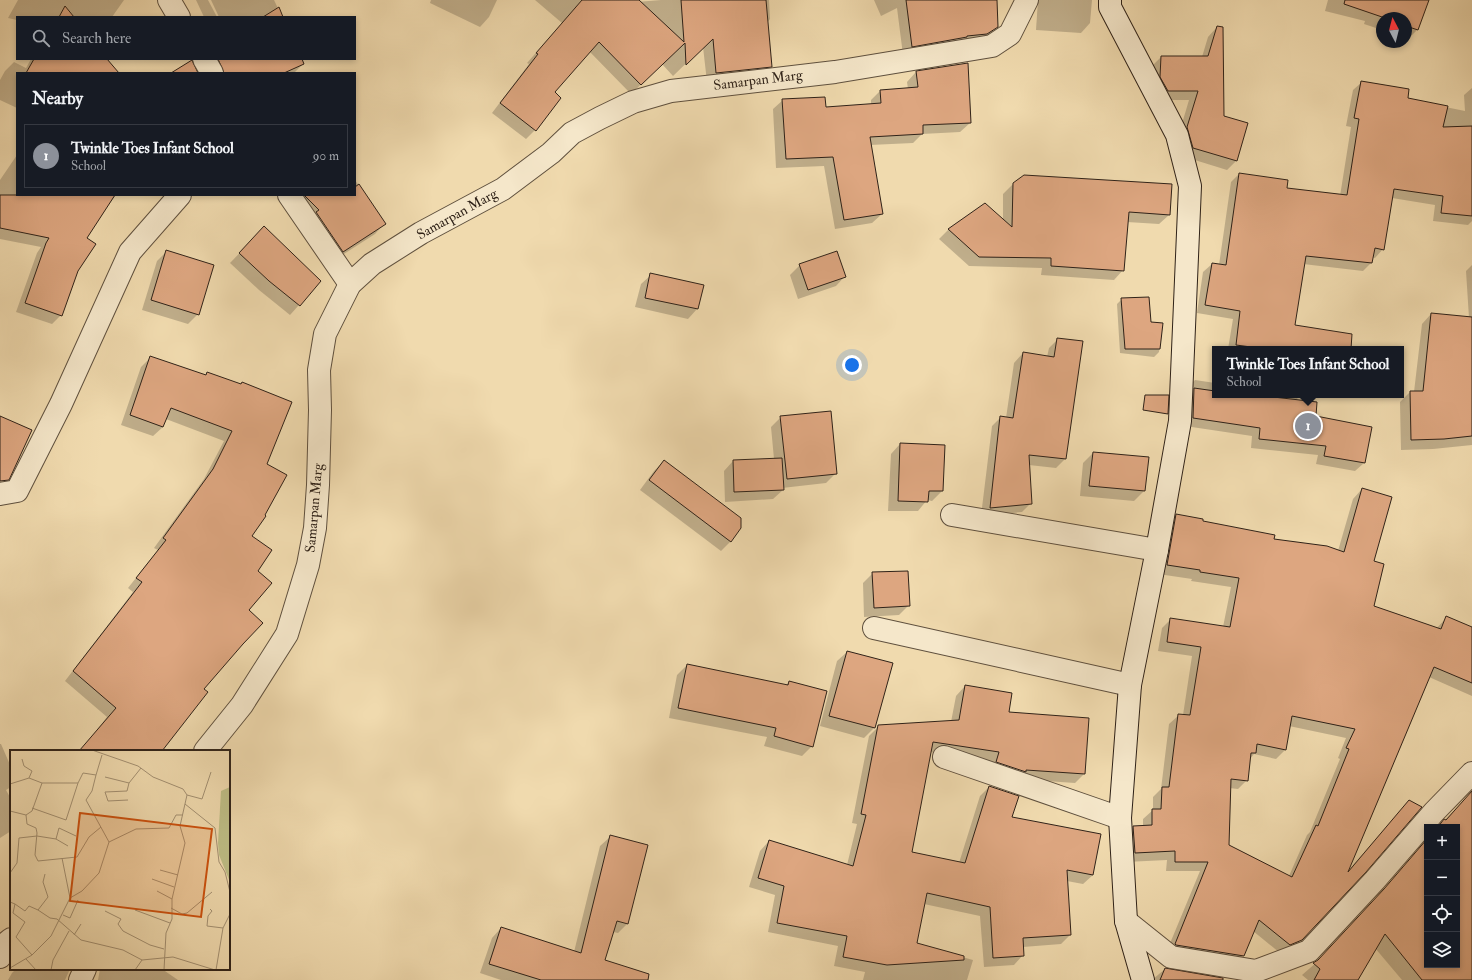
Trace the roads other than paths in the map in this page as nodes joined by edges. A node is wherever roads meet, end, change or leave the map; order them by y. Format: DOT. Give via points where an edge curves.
graph roads {
  1 [pos="169,0"];
  2 [pos="1027,0"];
  3 [pos="1110,0"];
  4 [pos="178,16"];
  5 [pos="205,60"];
  6 [pos="211,72"];
  7 [pos="179,196"];
  8 [pos="290,196"];
  9 [pos="350,284"];
  10 [pos="0,494"];
  11 [pos="952,515"];
  12 [pos="1157,550"];
  13 [pos="874,628"];
  14 [pos="1130,685"];
  15 [pos="206,750"];
  16 [pos="944,757"];
  17 [pos="1472,773"];
  18 [pos="1120,818"];
  19 [pos="1126,921"];
  20 [pos="85,970"];
  21 [pos="80,980"];
  22 [pos="1143,980"];
  1 -- 4 [label="street"];
  2 -- 9 [label="street, Samarpan Marg" via="1010,34 992,46 835,72 671,91 633,102 572,133 551,153 503,189 421,233 372,264"];
  3 -- 12 [label="street" via="1110,7 1177,135 1190,186 1180,421"];
  5 -- 6 [label="street"];
  7 -- 10 [label="street" via="130,252 61,404 17,491"];
  8 -- 9 [label="street"];
  9 -- 15 [label="street, Samarpan Marg" via="325,334 319,370 320,410 315,528 308,565 287,634 242,705"];
  11 -- 12 [label="street"];
  12 -- 14 [label="street"];
  13 -- 14 [label="street"];
  14 -- 18 [label="street"];
  16 -- 18 [label="street"];
  17 -- 19 [label="street" via="1309,951 1256,971 1171,957"];
  18 -- 19 [label="street"];
  19 -- 22 [label="street"];
  20 -- 21 [label="street"];
}
